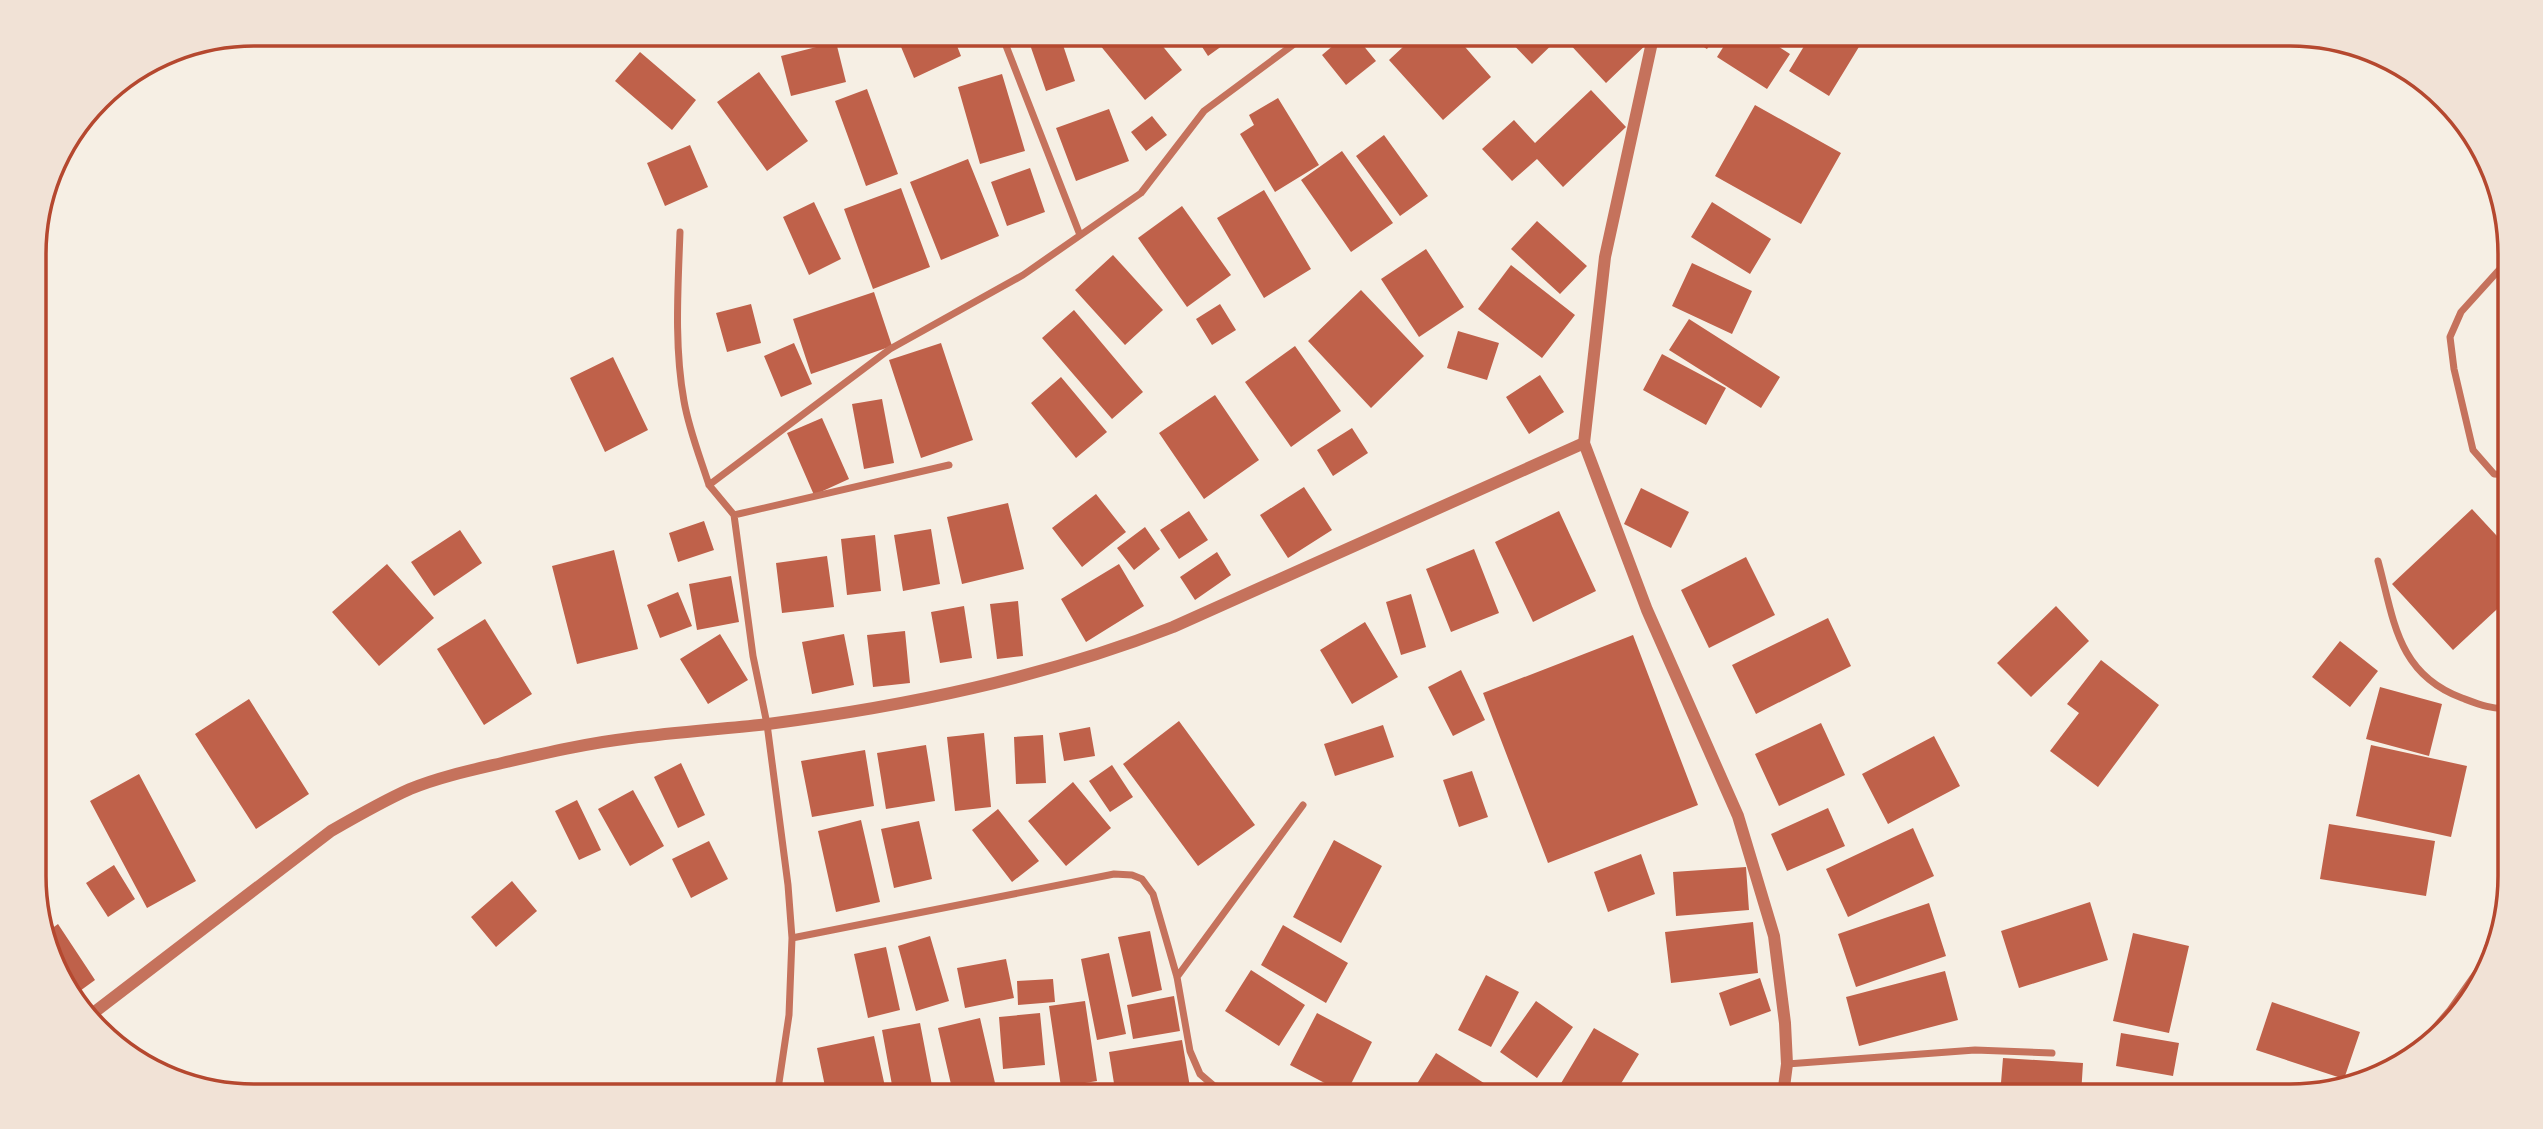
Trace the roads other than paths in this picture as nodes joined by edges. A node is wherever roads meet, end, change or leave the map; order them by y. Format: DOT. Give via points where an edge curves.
graph roads {
  1 [pos="1006,46"];
  2 [pos="1292,46"];
  3 [pos="1651,46"];
  4 [pos="680,232"];
  5 [pos="1080,235"];
  6 [pos="2498,271"];
  7 [pos="1584,443"];
  8 [pos="949,465"];
  9 [pos="2498,474"];
  10 [pos="709,485"];
  11 [pos="734,515"];
  12 [pos="2378,561"];
  13 [pos="2498,708"];
  14 [pos="767,724"];
  15 [pos="1303,805"];
  16 [pos="792,938"];
  17 [pos="1177,977"];
  18 [pos="96,1011"];
  19 [pos="2052,1054"];
  20 [pos="1787,1064"];
  21 [pos="1785,1083"];
  22 [pos="779,1084"];
  23 [pos="1210,1084"];
  1 -- 5 [label="street"];
  2 -- 5 [label="street" via="1204,111 1142,192"];
  3 -- 7 [label="street" via="1605,257"];
  4 -- 10 [label="street" via="679,364 684,402"];
  5 -- 10 [label="street" via="1023,275 890,349"];
  6 -- 9 [label="street" via="2461,312 2450,337 2473,450"];
  7 -- 14 [label="street" via="1124,646 960,691"];
  7 -- 20 [label="street" via="1647,610 1738,816 1774,936"];
  8 -- 11 [label="street"];
  10 -- 11 [label="street"];
  11 -- 14 [label="street"];
  12 -- 13 [label="street" via="2399,638 2410,660 2427,680 2451,694"];
  14 -- 16 [label="street"];
  14 -- 18 [label="street" via="562,749 412,788 331,831"];
  15 -- 17 [label="street"];
  16 -- 17 [label="street" via="1114,874 1132,875 1142,879 1153,894"];
  16 -- 22 [label="street" via="789,1015"];
  17 -- 23 [label="street" via="1190,1051 1200,1074"];
  19 -- 20 [label="street" via="1975,1050"];
  20 -- 21 [label="street"];
}
